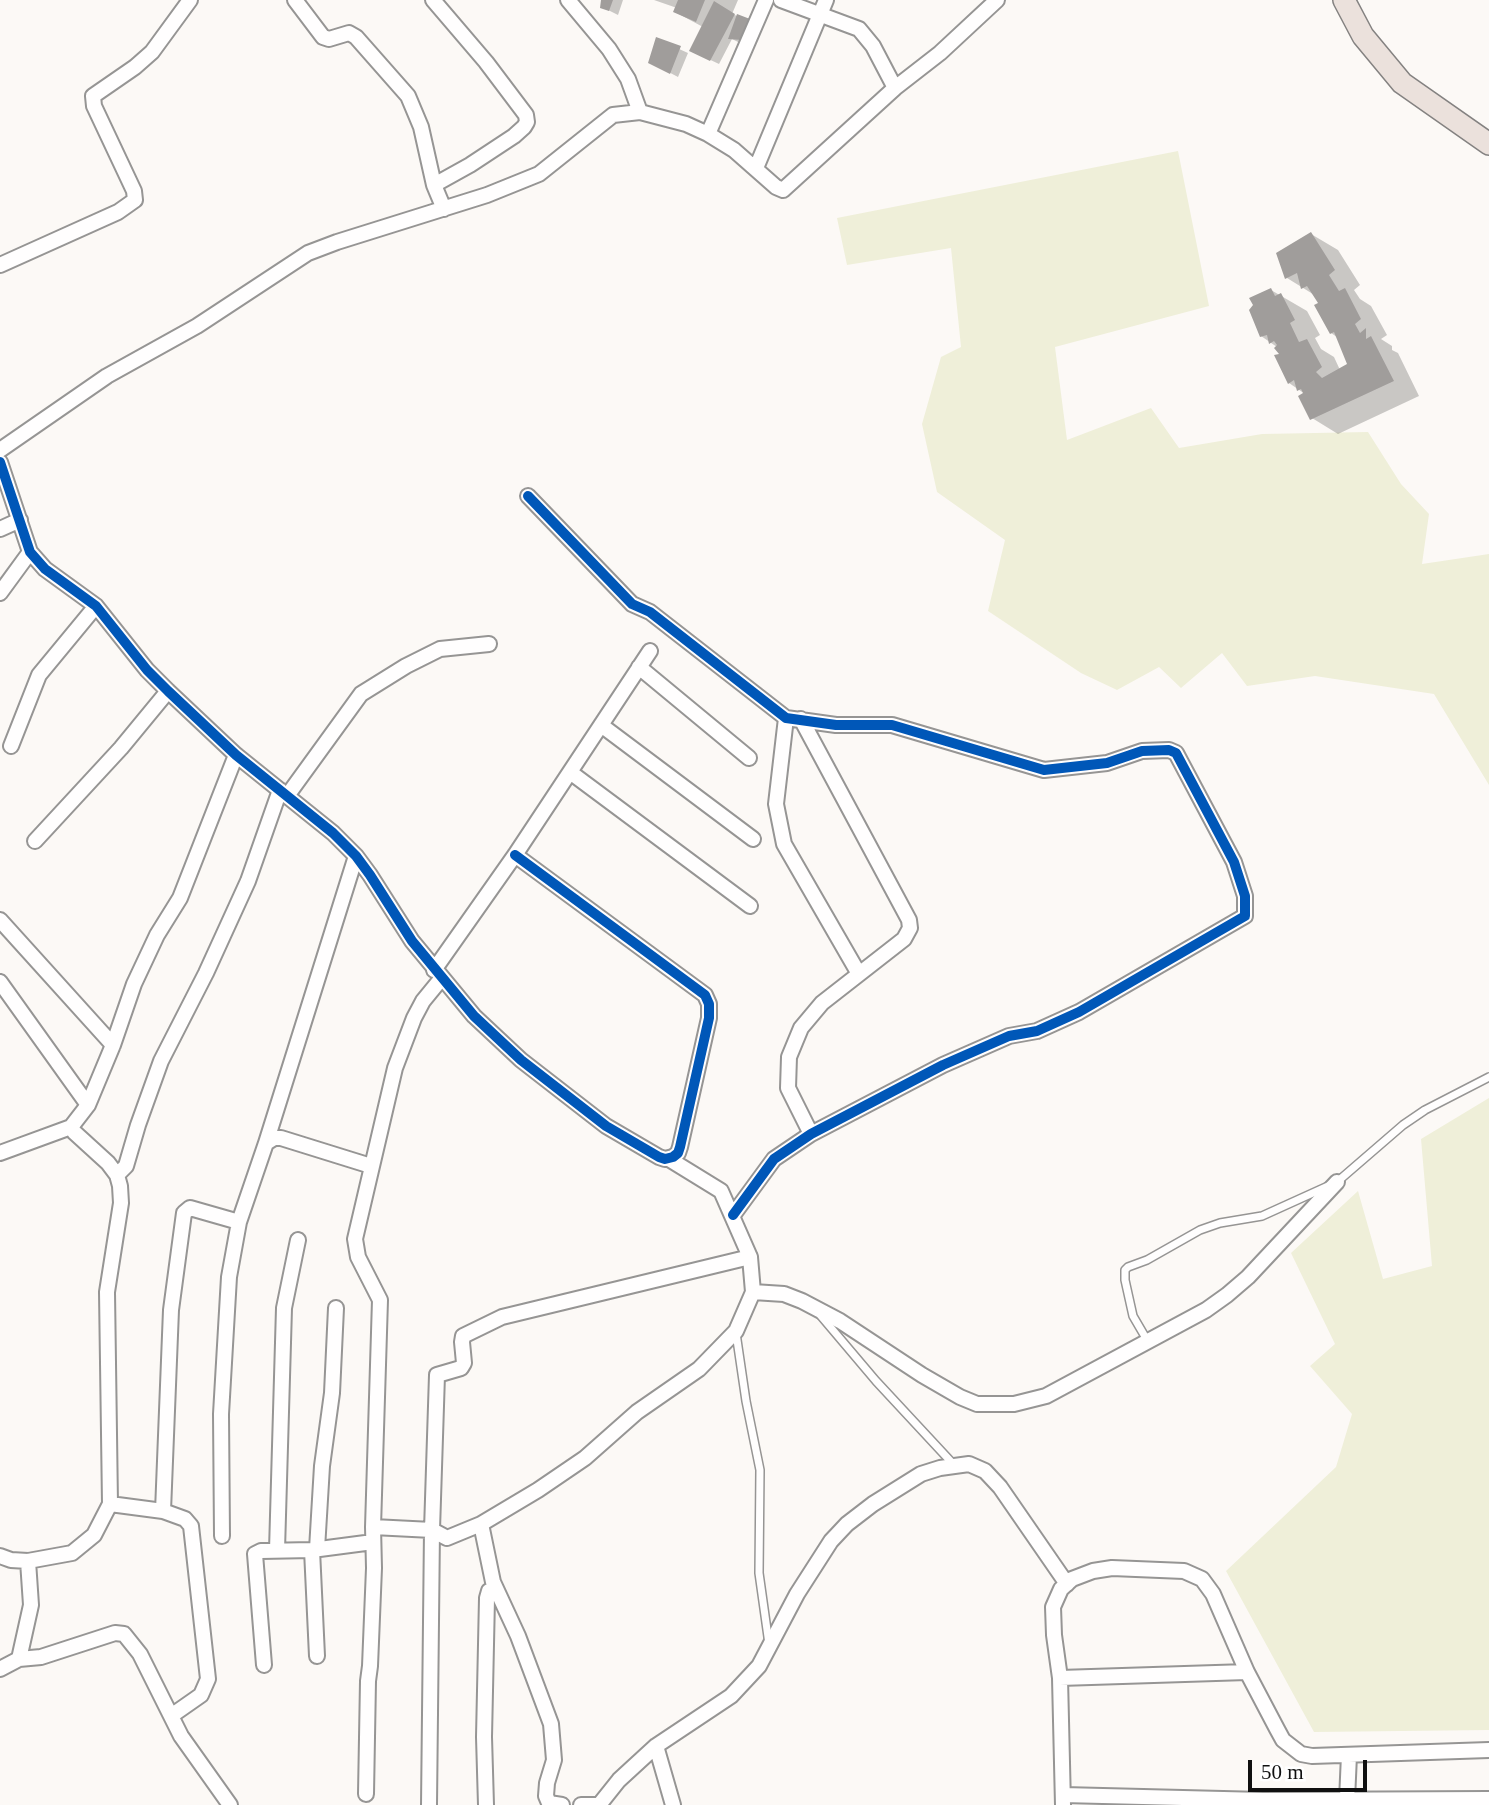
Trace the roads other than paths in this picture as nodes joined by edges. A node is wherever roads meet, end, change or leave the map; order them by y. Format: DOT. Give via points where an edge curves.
graph roads {
  1 [pos="190,0"];
  2 [pos="295,0"];
  3 [pos="433,0"];
  4 [pos="568,0"];
  5 [pos="766,0"];
  6 [pos="781,0"];
  7 [pos="826,0"];
  8 [pos="998,0"];
  9 [pos="1344,0"];
  10 [pos="820,15"];
  11 [pos="895,88"];
  12 [pos="640,112"];
  13 [pos="708,134"];
  14 [pos="1489,144"];
  15 [pos="757,169"];
  16 [pos="434,185"];
  17 [pos="444,209"];
  18 [pos="0,265"];
  19 [pos="0,450"];
  20 [pos="0,462"];
  21 [pos="528,496"];
  22 [pos="20,520"];
  23 [pos="0,528"];
  24 [pos="30,552"];
  25 [pos="0,593"];
  26 [pos="96,606"];
  27 [pos="489,644"];
  28 [pos="650,651"];
  29 [pos="639,667"];
  30 [pos="168,691"];
  31 [pos="786,718"];
  32 [pos="801,719"];
  33 [pos="601,725"];
  34 [pos="11,746"];
  35 [pos="236,755"];
  36 [pos="749,758"];
  37 [pos="570,772"];
  38 [pos="284,793"];
  39 [pos="753,839"];
  40 [pos="35,841"];
  41 [pos="515,855"];
  42 [pos="356,856"];
  43 [pos="750,906"];
  44 [pos="0,920"];
  45 [pos="859,974"];
  46 [pos="438,975"];
  47 [pos="0,982"];
  48 [pos="113,1045"];
  49 [pos="1489,1077"];
  50 [pos="88,1105"];
  51 [pos="71,1127"];
  52 [pos="811,1134"];
  53 [pos="265,1143"];
  54 [pos="0,1153"];
  55 [pos="669,1159"];
  56 [pos="372,1166"];
  57 [pos="117,1175"];
  58 [pos="1337,1182"];
  59 [pos="733,1215"];
  60 [pos="239,1222"];
  61 [pos="298,1240"];
  62 [pos="750,1257"];
  63 [pos="753,1292"];
  64 [pos="336,1308"];
  65 [pos="817,1309"];
  66 [pos="736,1331"];
  67 [pos="1147,1340"];
  68 [pos="956,1467"];
  69 [pos="110,1504"];
  70 [pos="163,1511"];
  71 [pos="481,1524"];
  72 [pos="432,1531"];
  73 [pos="373,1535"];
  74 [pos="222,1536"];
  75 [pos="315,1549"];
  76 [pos="276,1550"];
  77 [pos="0,1556"];
  78 [pos="28,1561"];
  79 [pos="1066,1584"];
  80 [pos="496,1589"];
  81 [pos="770,1648"];
  82 [pos="317,1656"];
  83 [pos="19,1659"];
  84 [pos="264,1665"];
  85 [pos="0,1670"];
  86 [pos="1247,1672"];
  87 [pos="1060,1678"];
  88 [pos="171,1716"];
  89 [pos="656,1746"];
  90 [pos="1489,1750"];
  91 [pos="1349,1755"];
  92 [pos="366,1794"];
  93 [pos="1489,1799"];
  94 [pos="1063,1800"];
  95 [pos="1347,1800"];
  96 [pos="1263,1803"];
  97 [pos="230,1805"];
  98 [pos="429,1805"];
  99 [pos="486,1805"];
  100 [pos="562,1805"];
  101 [pos="581,1805"];
  102 [pos="599,1805"];
  103 [pos="673,1805"];
  1 -- 18 [label="street" via="152,52 93,96 135,200"];
  2 -- 16 [label="street" via="323,37 349,33 356,37 408,96 421,127"];
  3 -- 16 [label="street" via="486,62 527,122 503,143"];
  4 -- 12 [label="street" via="609,48 628,79"];
  5 -- 13 [label="street"];
  6 -- 10 [label="street"];
  7 -- 10 [label="street"];
  8 -- 11 [label="street"];
  9 -- 14 [label="main road" via="1363,36 1402,83"];
  10 -- 11 [label="street" via="859,29"];
  10 -- 15 [label="street"];
  11 -- 15 [label="street" via="785,189 776,187"];
  12 -- 13 [label="street" via="670,118"];
  12 -- 17 [label="street" via="608,117 539,174"];
  13 -- 15 [label="street"];
  16 -- 17 [label="street"];
  17 -- 19 [label="street" via="308,253 197,326 119,369"];
  20 -- 22 [label="street"];
  21 -- 31 [label="street" via="632,604 650,612"];
  22 -- 23 [label="street"];
  22 -- 24 [label="street"];
  24 -- 25 [label="street"];
  24 -- 26 [label="street" via="45,569"];
  26 -- 30 [label="street"];
  26 -- 34 [label="street" via="39,675"];
  27 -- 38 [label="street" via="440,649 361,694"];
  28 -- 29 [label="street"];
  29 -- 33 [label="street"];
  29 -- 36 [label="street"];
  30 -- 35 [label="street"];
  30 -- 40 [label="street"];
  31 -- 32 [label="street"];
  31 -- 45 [label="street" via="776,804 784,844"];
  32 -- 45 [label="street" via="909,920 904,939"];
  32 -- 52 [label="street" via="836,725 892,725 1044,770 1107,764 1142,751 1169,750 1176,753 1228,850 1245,896 1245,916 1079,1012 943,1065"];
  33 -- 37 [label="street"];
  33 -- 39 [label="street"];
  35 -- 38 [label="street"];
  35 -- 48 [label="street" via="180,898 134,984"];
  37 -- 41 [label="street"];
  37 -- 43 [label="street"];
  38 -- 42 [label="street"];
  38 -- 57 [label="street" via="206,973 161,1061 126,1167"];
  41 -- 46 [label="street"];
  41 -- 55 [label="street" via="705,995 709,1017 678,1153"];
  42 -- 46 [label="street"];
  42 -- 53 [label="street"];
  44 -- 48 [label="street"];
  45 -- 52 [label="street" via="822,1003 801,1028 789,1057 788,1088"];
  46 -- 55 [label="street" via="474,1016 566,1097 606,1126"];
  46 -- 56 [label="street" via="414,1018 395,1068"];
  47 -- 50 [label="street"];
  48 -- 50 [label="street"];
  49 -- 58 [label="lane" via="1403,1125"];
  50 -- 51 [label="street"];
  51 -- 54 [label="street"];
  51 -- 57 [label="street"];
  52 -- 59 [label="street" via="774,1159"];
  53 -- 56 [label="street" via="281,1138"];
  53 -- 60 [label="street"];
  55 -- 59 [label="street" via="721,1191"];
  56 -- 73 [label="street" via="355,1248 380,1300"];
  57 -- 69 [label="street" via="121,1203 107,1292"];
  58 -- 67 [label="street" via="1227,1295"];
  58 -- 67 [label="lane" via="1262,1216 1200,1230 1128,1267 1125,1280 1133,1316"];
  59 -- 62 [label="street"];
  60 -- 70 [label="street" via="190,1208 184,1213 171,1310"];
  60 -- 74 [label="street" via="229,1277 224,1359"];
  61 -- 76 [label="street" via="284,1308"];
  62 -- 63 [label="street"];
  62 -- 72 [label="street" via="502,1317 463,1336 463,1366 438,1373 435,1379"];
  63 -- 65 [label="street" via="784,1294"];
  63 -- 66 [label="street"];
  64 -- 75 [label="street"];
  65 -- 67 [label="street" via="977,1404 1014,1404 1046,1396"];
  65 -- 68 [label="lane"];
  66 -- 71 [label="street" via="699,1369 637,1412 586,1458"];
  66 -- 81 [label="lane" via="760,1473 759,1573"];
  68 -- 79 [label="street" via="969,1464 992,1477"];
  68 -- 81 [label="street" via="921,1474 847,1524 815,1565"];
  69 -- 70 [label="street"];
  69 -- 78 [label="street" via="94,1535 80,1547"];
  70 -- 88 [label="street" via="185,1519 191,1527 208,1679 201,1695"];
  71 -- 72 [label="street" via="447,1538"];
  71 -- 80 [label="street"];
  72 -- 73 [label="street"];
  72 -- 98 [label="street"];
  73 -- 75 [label="street"];
  73 -- 92 [label="street"];
  75 -- 76 [label="street"];
  75 -- 82 [label="street"];
  76 -- 84 [label="street" via="255,1554"];
  77 -- 78 [label="street"];
  78 -- 83 [label="street" via="31,1605"];
  79 -- 86 [label="street" via="1112,1568 1194,1574 1213,1594"];
  79 -- 87 [label="street" via="1053,1607"];
  80 -- 99 [label="street" via="489,1591 487,1598"];
  80 -- 100 [label="street" via="551,1724 554,1760 546,1796 549,1803"];
  81 -- 89 [label="street" via="731,1696"];
  83 -- 85 [label="street"];
  83 -- 88 [label="street" via="124,1634 140,1654"];
  86 -- 87 [label="street"];
  86 -- 91 [label="street" via="1291,1748 1312,1756"];
  87 -- 94 [label="street"];
  88 -- 97 [label="street"];
  89 -- 102 [label="street"];
  89 -- 103 [label="street"];
  90 -- 91 [label="street"];
  91 -- 95 [label="street"];
  93 -- 95 [label="street"];
  94 -- 96 [label="street"];
  95 -- 96 [label="street"];
  101 -- 102 [label="street"];
}
